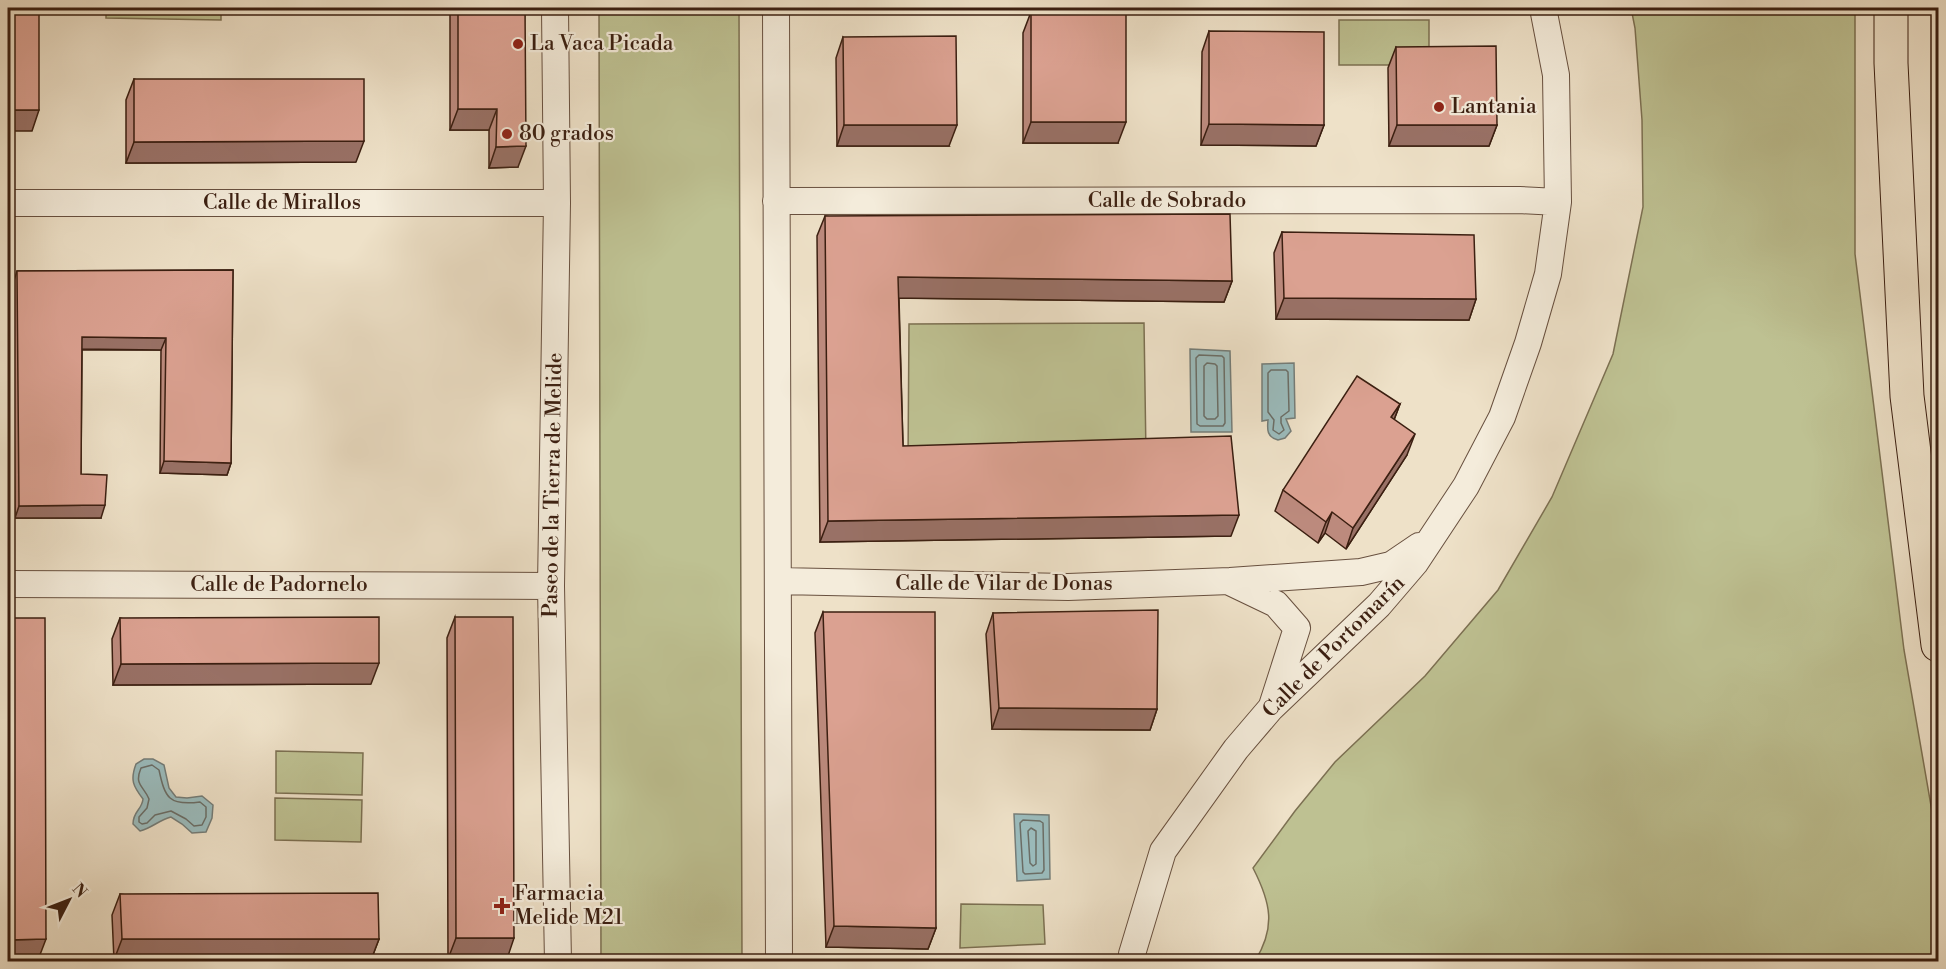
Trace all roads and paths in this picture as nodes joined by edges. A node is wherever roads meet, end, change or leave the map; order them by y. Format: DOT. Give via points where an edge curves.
graph roads {
  1 [pos="555,8"];
  2 [pos="776,8"];
  3 [pos="1543,8"];
  4 [pos="1891,8"];
  5 [pos="776,201"];
  6 [pos="1558,202"];
  7 [pos="8,203"];
  8 [pos="557,203"];
  9 [pos="1433,536"];
  10 [pos="779,581"];
  11 [pos="1230,581"];
  12 [pos="8,584"];
  13 [pos="551,586"];
  14 [pos="1938,645"];
  15 [pos="1271,708"];
  16 [pos="558,962"];
  17 [pos="779,962"];
  18 [pos="1132,962"];
  1 -- 8 [label="street, Paseo de la Tierra de Melide"];
  2 -- 5 [label="street"];
  3 -- 6 [label="street, Calle de Portomarín" via="1556,75"];
  4 -- 14 [label="highway" via="1907,396"];
  5 -- 6 [label="street, Calle de Sobrado"];
  5 -- 10 [label="street"];
  6 -- 9 [label="street, Calle de Portomarín" via="1548,274 1502,417 1466,486"];
  7 -- 8 [label="street, Calle de Mirallos"];
  8 -- 13 [label="street, Paseo de la Tierra de Melide"];
  9 -- 11 [label="street, Calle de Vilar de Donas" via="1391,565 1361,572"];
  9 -- 15 [label="street, Calle de Portomarín" via="1379,605"];
  10 -- 11 [label="street, Calle de Vilar de Donas" via="1068,587"];
  10 -- 17 [label="street"];
  11 -- 15 [label="street, Calle de Vilar de Donas" via="1276,604 1297,628"];
  12 -- 13 [label="street, Calle de Padornelo"];
  13 -- 16 [label="street, Paseo de la Tierra de Melide"];
  15 -- 18 [label="street, Calle de Portomarín" via="1236,749 1163,851"];
}
